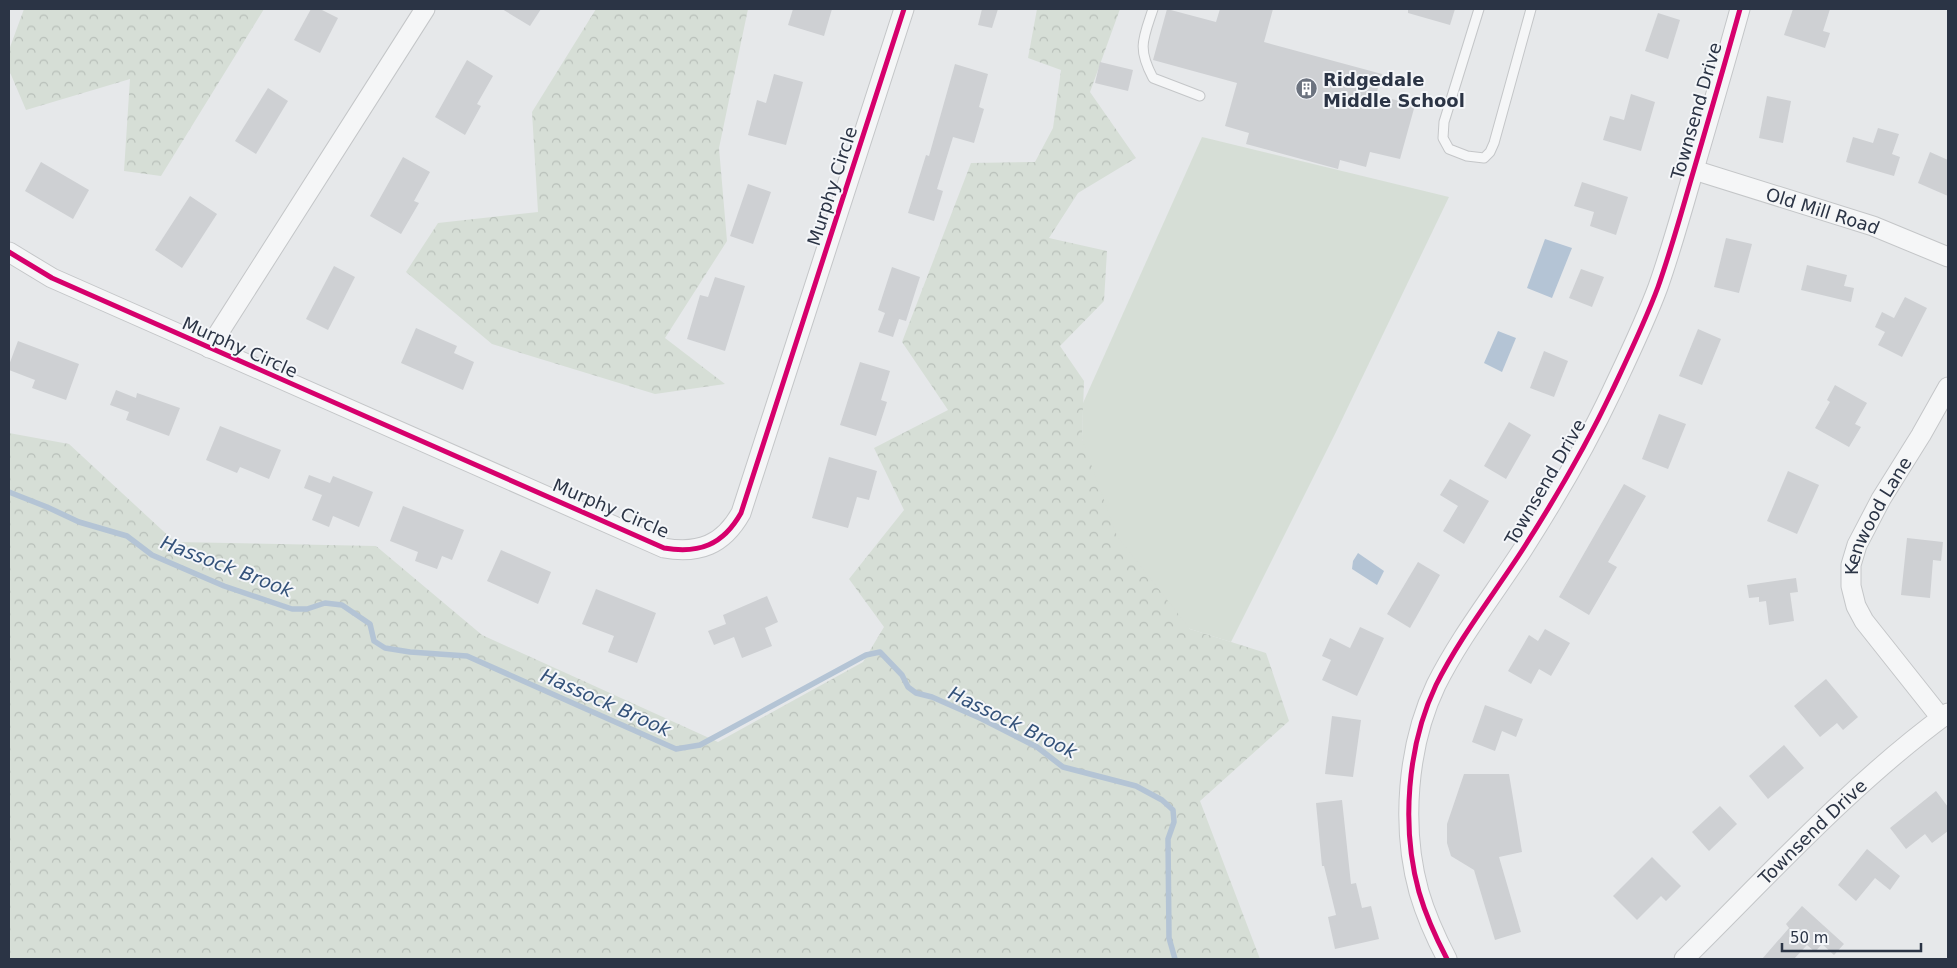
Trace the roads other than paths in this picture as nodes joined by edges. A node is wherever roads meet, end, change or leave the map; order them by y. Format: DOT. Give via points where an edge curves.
graph roads {
  1 [pos="425,9"];
  2 [pos="904,9"];
  3 [pos="1153,9"];
  4 [pos="1479,9"];
  5 [pos="1531,9"];
  6 [pos="1740,9"];
  7 [pos="1200,96"];
  8 [pos="1694,170"];
  9 [pos="9,252"];
  10 [pos="1948,257"];
  11 [pos="209,348"];
  12 [pos="1948,387"];
  13 [pos="1945,715"];
  14 [pos="1447,959"];
  15 [pos="1684,959"];
  1 -- 11 [label="street, Murphy Circle"];
  2 -- 11 [label="street, Murphy Circle" via="741,513 724,536 710,545 697,549 664,548"];
  3 -- 7 [label="lane" via="1142,42 1144,62 1153,78"];
  4 -- 5 [label="lane" via="1444,122 1443,138 1449,149 1484,158 1494,144"];
  6 -- 8 [label="street, Townsend Drive"];
  8 -- 10 [label="street, Old Mill Road" via="1873,226"];
  8 -- 14 [label="street, Townsend Drive" via="1658,286 1610,394 1523,549 1435,686 1425,714 1414,755 1410,788 1411,855 1431,928"];
  9 -- 11 [label="street, Murphy Circle" via="52,278"];
  12 -- 13 [label="street, Kenwood Lane" via="1881,499 1857,544 1851,565 1851,586 1864,621"];
  13 -- 15 [label="street, Townsend Drive" via="1891,757 1833,811"];
}
